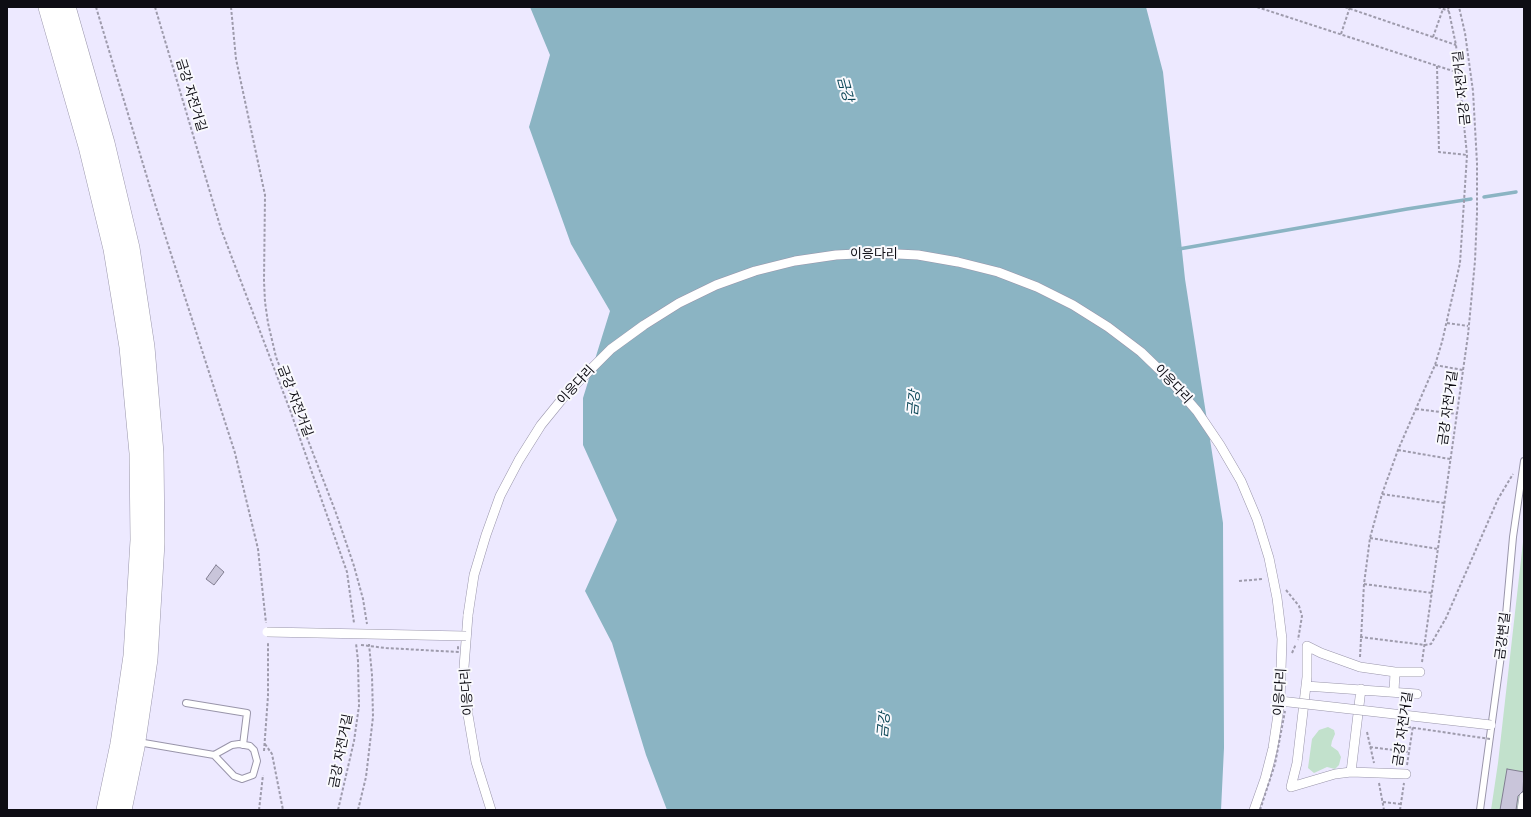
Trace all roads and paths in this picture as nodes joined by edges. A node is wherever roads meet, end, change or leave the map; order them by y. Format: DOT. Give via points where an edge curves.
graph roads {
  1 [pos="48,7"];
  2 [pos="66,7"];
  3 [pos="96,7"];
  4 [pos="155,7"];
  5 [pos="231,7"];
  6 [pos="1257,7"];
  7 [pos="1345,7"];
  8 [pos="1438,7"];
  9 [pos="1448,7"];
  10 [pos="1459,7"];
  11 [pos="1349,8"];
  12 [pos="1442,9"];
  13 [pos="1449,11"];
  14 [pos="1340,34"];
  15 [pos="1433,37"];
  16 [pos="1456,45"];
  17 [pos="1437,66"];
  18 [pos="1459,73"];
  19 [pos="1467,155"];
  20 [pos="1447,323"];
  21 [pos="1468,326"];
  22 [pos="1435,365"];
  23 [pos="1463,370"];
  24 [pos="1416,409"];
  25 [pos="1456,414"];
  26 [pos="1398,450"];
  27 [pos="1450,459"];
  28 [pos="1524,462"];
  29 [pos="1382,494"];
  30 [pos="1445,503"];
  31 [pos="1370,538"];
  32 [pos="1438,549"];
  33 [pos="1364,584"];
  34 [pos="1432,593"];
  35 [pos="355,628"];
  36 [pos="367,628"];
  37 [pos="267,632"];
  38 [pos="462,638"];
  39 [pos="356,640"];
  40 [pos="369,641"];
  41 [pos="1425,645"];
  42 [pos="458,652"];
  43 [pos="1395,672"];
  44 [pos="1420,672"];
  45 [pos="1306,686"];
  46 [pos="1361,689"];
  47 [pos="1394,692"];
  48 [pos="1417,694"];
  49 [pos="186,703"];
  50 [pos="1283,703"];
  51 [pos="1413,720"];
  52 [pos="1491,725"];
  53 [pos="136,742"];
  54 [pos="265,744"];
  55 [pos="244,745"];
  56 [pos="1370,747"];
  57 [pos="1409,752"];
  58 [pos="214,755"];
  59 [pos="264,756"];
  60 [pos="264,769"];
  61 [pos="1351,772"];
  62 [pos="1406,774"];
  63 [pos="1524,797"];
  64 [pos="1383,802"];
  65 [pos="1401,804"];
  66 [pos="106,810"];
  67 [pos="122,810"];
  68 [pos="259,810"];
  69 [pos="283,810"];
  70 [pos="338,810"];
  71 [pos="358,810"];
  72 [pos="491,810"];
  73 [pos="1254,810"];
  74 [pos="1260,810"];
  75 [pos="1400,810"];
  76 [pos="1480,810"];
  77 [pos="1522,810"];
  1 -- 66 [label="main road" via="88,146 113,249 129,347 139,453 140,540 133,656 120,744"];
  2 -- 53 [label="main road" via="118,195 130,248 145,347 154,453 155,543 148,659"];
  3 -- 37 [label="path" via="234,453 258,550"];
  4 -- 35 [label="path, 금강 자전거길" via="222,229 347,572"];
  5 -- 36 [label="path" via="236,59 264,195 264,281 268,323 276,357 354,566 363,599"];
  6 -- 14 [label="path"];
  7 -- 11 [label="path"];
  8 -- 12 [label="path"];
  9 -- 13 [label="path"];
  10 -- 21 [label="path, 금강 자전거길" via="1473,91 1477,163 1475,261"];
  11 -- 14 [label="path"];
  11 -- 15 [label="path"];
  12 -- 13 [label="path"];
  12 -- 15 [label="path"];
  13 -- 16 [label="path"];
  14 -- 17 [label="path"];
  15 -- 16 [label="path"];
  16 -- 18 [label="path"];
  17 -- 18 [label="path"];
  17 -- 19 [label="path" via="1438,152"];
  18 -- 19 [label="path"];
  19 -- 20 [label="path" via="1460,263"];
  20 -- 21 [label="path"];
  20 -- 22 [label="path"];
  21 -- 23 [label="path, 금강 자전거길"];
  22 -- 23 [label="path"];
  22 -- 24 [label="path"];
  23 -- 25 [label="path, 금강 자전거길"];
  24 -- 25 [label="path"];
  24 -- 26 [label="path"];
  25 -- 27 [label="path, 금강 자전거길"];
  26 -- 27 [label="path"];
  26 -- 29 [label="path"];
  27 -- 30 [label="path, 금강 자전거길"];
  28 -- 41 [label="path" via="1516,467 1498,498 1438,633 1432,644"];
  28 -- 52 [label="lane, 금강변길"];
  29 -- 30 [label="path"];
  29 -- 31 [label="path"];
  30 -- 32 [label="path, 금강 자전거길"];
  31 -- 32 [label="path"];
  31 -- 33 [label="path"];
  32 -- 34 [label="path, 금강 자전거길"];
  33 -- 34 [label="path"];
  33 -- 41 [label="path" via="1360,637"];
  34 -- 41 [label="path, 금강 자전거길"];
  37 -- 38 [label="street, bridge"];
  37 -- 54 [label="path" via="268,696"];
  38 -- 42 [label="path, 이응다리, bridge"];
  38 -- 50 [label="street, 이응다리, bridge" via="480,555 492,515 509,478 554,408 611,350 679,303 716,285 755,271 795,261 836,255 904,254 978,267 1018,279 1055,295 1091,315 1125,339 1156,365 1184,395 1231,463 1249,500 1263,538 1274,578 1280,619"];
  38 -- 72 [label="street, 이응다리" via="470,731"];
  39 -- 70 [label="path, 금강 자전거길" via="359,706 354,741"];
  40 -- 71 [label="path" via="373,717 366,777"];
  41 -- 44 [label="path, 금강 자전거길"];
  43 -- 44 [label="street"];
  43 -- 45 [label="street" via="1360,667 1307,646"];
  43 -- 47 [label="street"];
  45 -- 46 [label="street"];
  45 -- 61 [label="street" via="1297,763 1291,788 1335,774"];
  46 -- 47 [label="street"];
  46 -- 61 [label="street"];
  47 -- 48 [label="street"];
  49 -- 55 [label="lane" via="246,713"];
  50 -- 52 [label="street, bridge"];
  50 -- 73 [label="street, 이응다리" via="1265,779"];
  50 -- 74 [label="path, 이응다리, bridge" via="1277,757"];
  51 -- 57 [label="path, 금강 자전거길"];
  52 -- 76 [label="lane, 금강변길"];
  53 -- 58 [label="lane"];
  53 -- 67 [label="main road"];
  54 -- 59 [label="path"];
  54 -- 69 [label="path" via="272,754"];
  55 -- 58 [label="lane" via="232,745"];
  55 -- 58 [label="lane" via="254,750 257,761 253,775 242,779 234,776"];
  56 -- 57 [label="path"];
  57 -- 62 [label="path, 금강 자전거길"];
  60 -- 68 [label="path"];
  61 -- 62 [label="street"];
  62 -- 65 [label="path, 금강 자전거길"];
  63 -- 77 [label="street"];
  64 -- 65 [label="path"];
  65 -- 75 [label="path, 금강 자전거길"];
}
